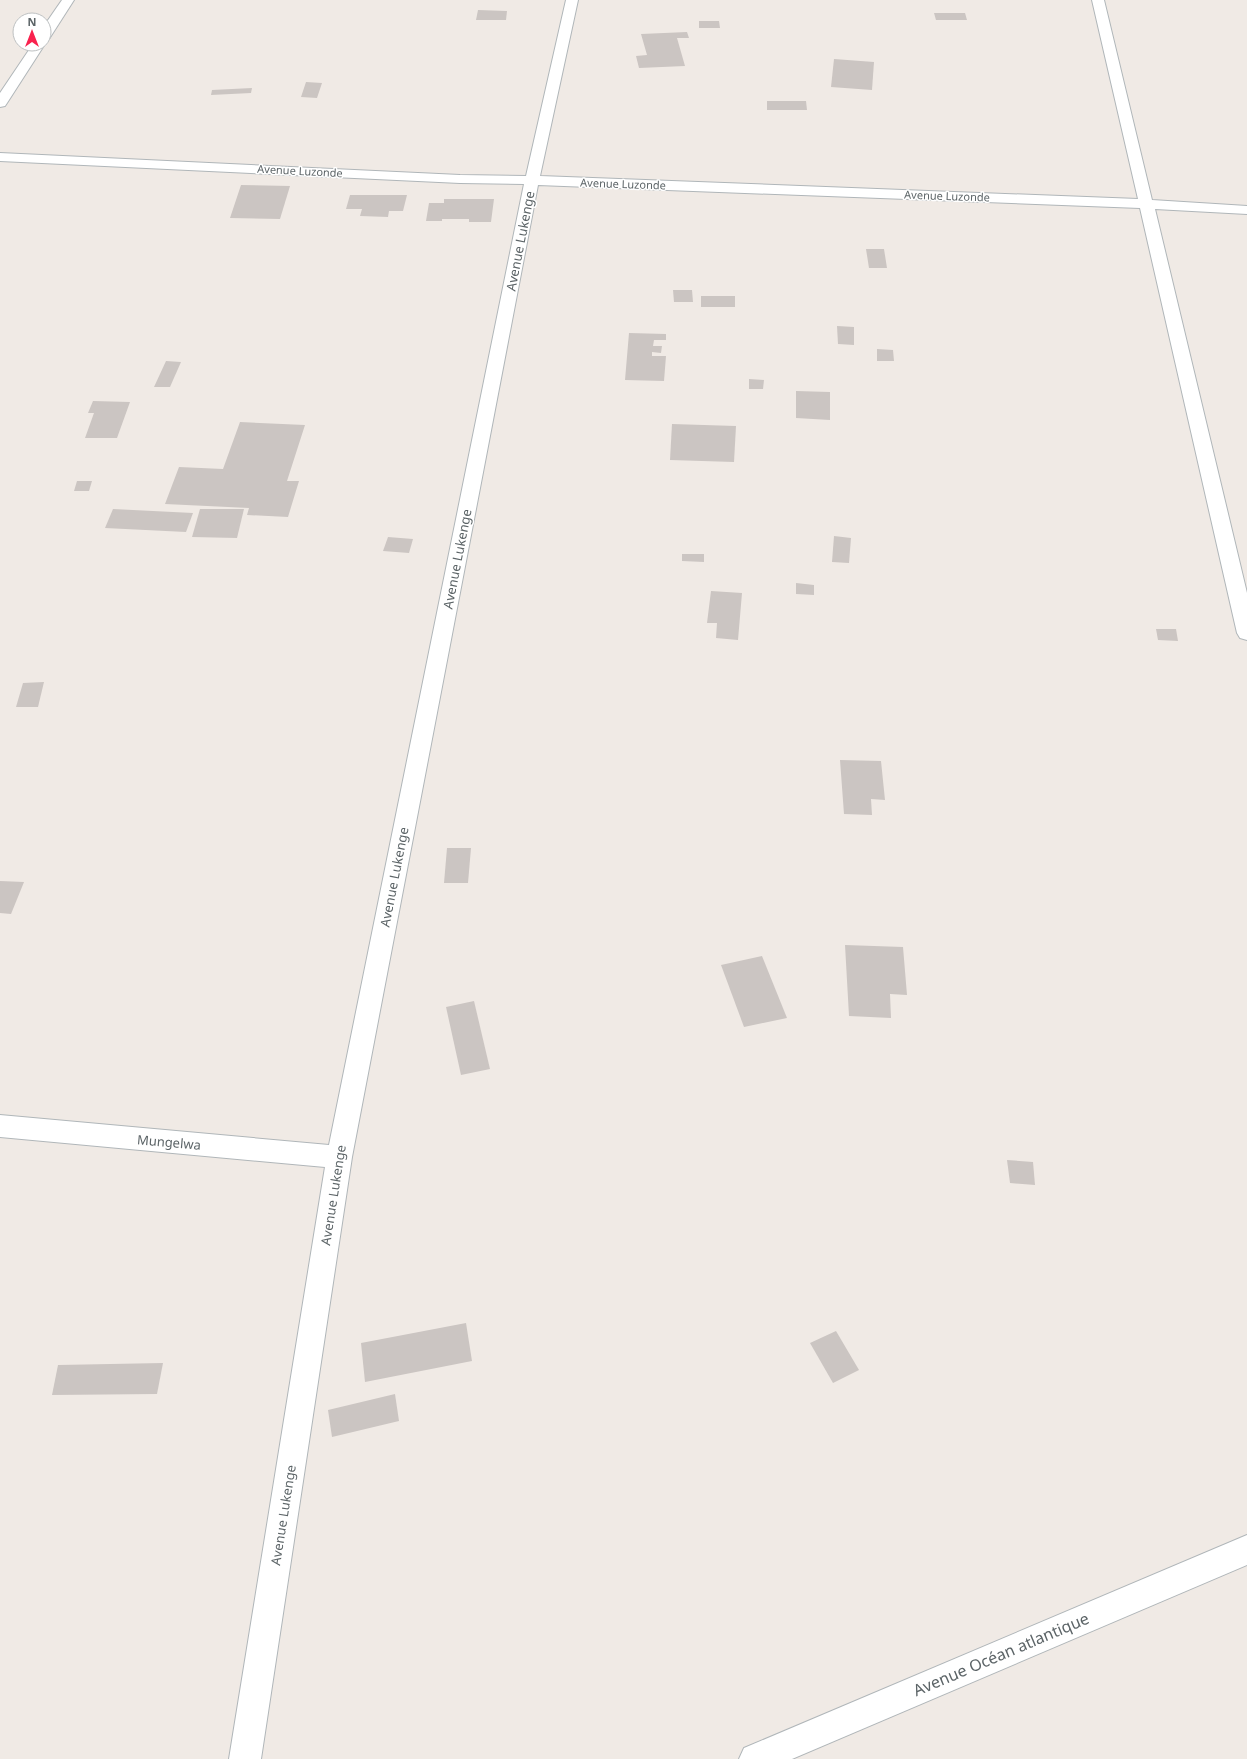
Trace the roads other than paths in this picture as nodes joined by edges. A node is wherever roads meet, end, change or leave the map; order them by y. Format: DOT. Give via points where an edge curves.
graph roads {
  1 [pos="68,0"];
  2 [pos="572,0"];
  3 [pos="1098,0"];
  4 [pos="52,24"];
  5 [pos="34,52"];
  6 [pos="0,103"];
  7 [pos="0,156"];
  8 [pos="532,180"];
  9 [pos="1147,204"];
  10 [pos="1247,210"];
  11 [pos="1247,633"];
  12 [pos="0,1126"];
  13 [pos="339,1158"];
  14 [pos="1247,1550"];
  15 [pos="245,1759"];
  16 [pos="755,1759"];
  1 -- 4 [label="street"];
  2 -- 8 [label="street, Avenue Lukenge"];
  3 -- 9 [label="street"];
  5 -- 6 [label="street"];
  7 -- 8 [label="street, Avenue Luzonde" via="460,179"];
  8 -- 9 [label="street, Avenue Luzonde"];
  8 -- 13 [label="street, Avenue Lukenge"];
  9 -- 10 [label="street, Avenue Luzonde"];
  9 -- 11 [label="street"];
  12 -- 13 [label="street, Mungelwa"];
  13 -- 15 [label="street, Avenue Lukenge"];
  14 -- 16 [label="street, Avenue Océan atlantique"];
}
